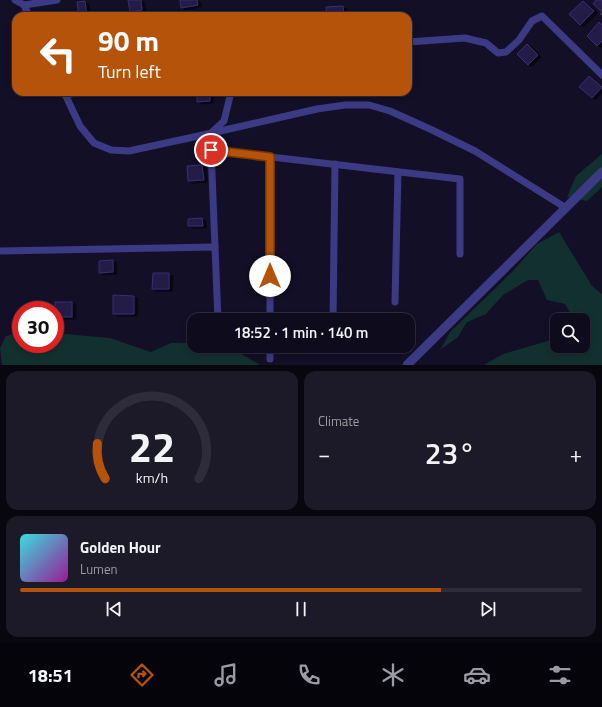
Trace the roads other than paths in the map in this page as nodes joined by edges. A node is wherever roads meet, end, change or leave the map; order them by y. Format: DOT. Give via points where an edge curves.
graph roads {
  1 [pos="15,0"];
  2 [pos="57,0"];
  3 [pos="24,4"];
  4 [pos="27,12"];
  5 [pos="412,42"];
  6 [pos="602,75"];
  7 [pos="66,96"];
  8 [pos="230,96"];
  9 [pos="212,133"];
  10 [pos="211,150"];
  11 [pos="270,157"];
  12 [pos="335,164"];
  13 [pos="398,172"];
  14 [pos="602,172"];
  15 [pos="566,208"];
  16 [pos="215,247"];
  17 [pos="0,251"];
  18 [pos="460,254"];
  19 [pos="395,302"];
  20 [pos="218,313"];
  21 [pos="270,313"];
  22 [pos="333,313"];
  23 [pos="270,353"];
  24 [pos="270,359"];
  25 [pos="407,365"];
  1 -- 3 [label="street"];
  2 -- 3 [label="street"];
  3 -- 4 [label="street"];
  5 -- 6 [label="street" via="465,38 486,43 498,53 506,52 519,40 532,21 542,16"];
  7 -- 9 [label="street" via="80,126 94,143 111,150 129,151"];
  8 -- 9 [label="street" via="224,121"];
  9 -- 10 [label="street"];
  9 -- 15 [label="street" via="317,109 369,105 430,129 475,151"];
  10 -- 11 [label="street"];
  10 -- 16 [label="street"];
  11 -- 12 [label="street"];
  11 -- 21 [label="street"];
  12 -- 13 [label="street"];
  12 -- 22 [label="street"];
  13 -- 18 [label="street" via="460,178"];
  13 -- 19 [label="street"];
  14 -- 15 [label="street"];
  15 -- 25 [label="street"];
  16 -- 17 [label="street"];
  16 -- 20 [label="street"];
  23 -- 24 [label="street"];
}
